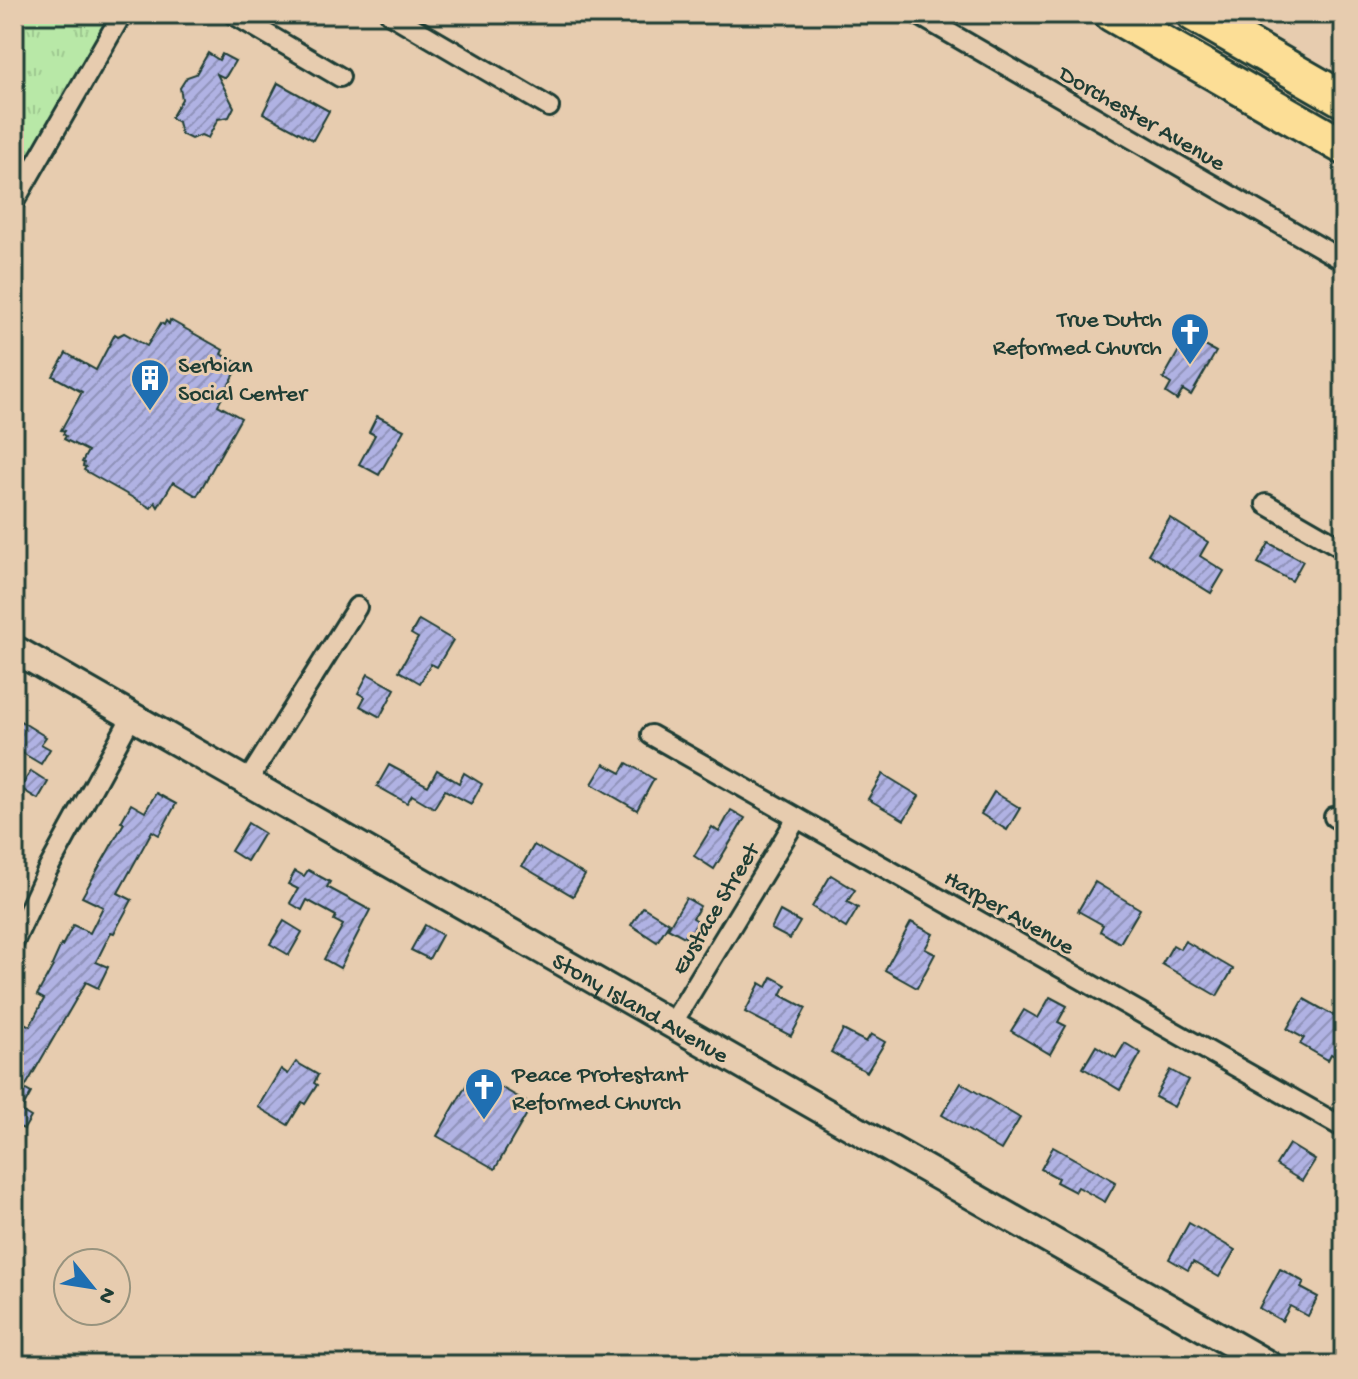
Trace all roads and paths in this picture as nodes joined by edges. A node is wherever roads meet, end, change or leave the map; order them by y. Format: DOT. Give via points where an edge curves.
graph roads {
  1 [pos="122,14"];
  2 [pos="233,14"];
  3 [pos="390,14"];
  4 [pos="917,14"];
  5 [pos="1112,14"];
  6 [pos="1194,14"];
  7 [pos="340,77"];
  8 [pos="1344,100"];
  9 [pos="549,107"];
  10 [pos="1344,147"];
  11 [pos="14,202"];
  12 [pos="1344,261"];
  13 [pos="1266,504"];
  14 [pos="1344,549"];
  15 [pos="357,607"];
  16 [pos="14,649"];
  17 [pos="132,716"];
  18 [pos="651,735"];
  19 [pos="247,782"];
  20 [pos="797,818"];
  21 [pos="14,942"];
  22 [pos="672,1024"];
  23 [pos="1344,1128"];
  24 [pos="1269,1365"];
  1 -- 11 [label="street"];
  2 -- 7 [label="street"];
  3 -- 9 [label="street"];
  4 -- 12 [label="street, Dorchester Avenue"];
  5 -- 10 [label="highway"];
  6 -- 8 [label="highway"];
  13 -- 14 [label="street"];
  15 -- 19 [label="street"];
  16 -- 17 [label="street, Stony Island Avenue"];
  17 -- 19 [label="street, Stony Island Avenue"];
  17 -- 21 [label="street"];
  18 -- 20 [label="street, Harper Avenue"];
  19 -- 22 [label="street, Stony Island Avenue"];
  20 -- 22 [label="street, Eustace Street"];
  20 -- 23 [label="street, Harper Avenue"];
  22 -- 24 [label="street, Stony Island Avenue"];
}
